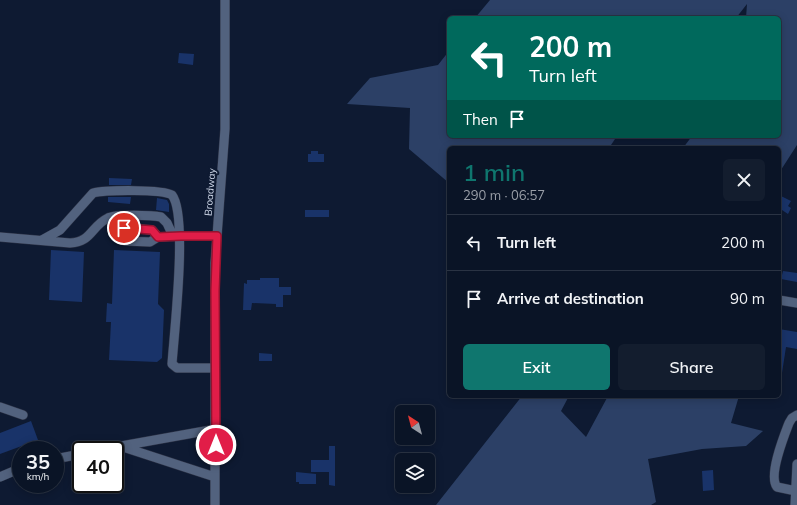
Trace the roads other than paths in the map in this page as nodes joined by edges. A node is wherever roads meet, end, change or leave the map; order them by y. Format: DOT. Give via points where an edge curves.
graph roads {
  1 [pos="225,0"];
  2 [pos="177,236"];
  3 [pos="217,236"];
  4 [pos="0,237"];
  5 [pos="158,237"];
  6 [pos="42,240"];
  7 [pos="781,300"];
  8 [pos="797,303"];
  9 [pos="215,368"];
  10 [pos="0,407"];
  11 [pos="23,415"];
  12 [pos="797,415"];
  13 [pos="216,429"];
  14 [pos="124,445"];
  15 [pos="124,447"];
  16 [pos="797,464"];
  17 [pos="12,472"];
  18 [pos="0,477"];
  19 [pos="215,477"];
  20 [pos="796,491"];
  21 [pos="215,505"];
  22 [pos="795,505"];
  1 -- 3 [label="street, Broadway" via="225,129"];
  2 -- 3 [label="street"];
  2 -- 5 [label="street"];
  2 -- 6 [label="street" via="161,217 112,216 80,242"];
  2 -- 6 [label="street" via="175,201 170,194 97,192 87,198 60,230"];
  2 -- 9 [label="street" via="172,364 177,368"];
  3 -- 9 [label="street, Broadway"];
  4 -- 6 [label="street"];
  7 -- 8 [label="street"];
  9 -- 13 [label="street, Broadway"];
  10 -- 11 [label="street"];
  12 -- 20 [label="street" via="789,423 773,480 777,487"];
  13 -- 14 [label="street"];
  13 -- 19 [label="street, Broadway"];
  15 -- 19 [label="street"];
  16 -- 20 [label="street"];
  17 -- 18 [label="street"];
  19 -- 21 [label="street, Broadway"];
  20 -- 22 [label="street"];
}
